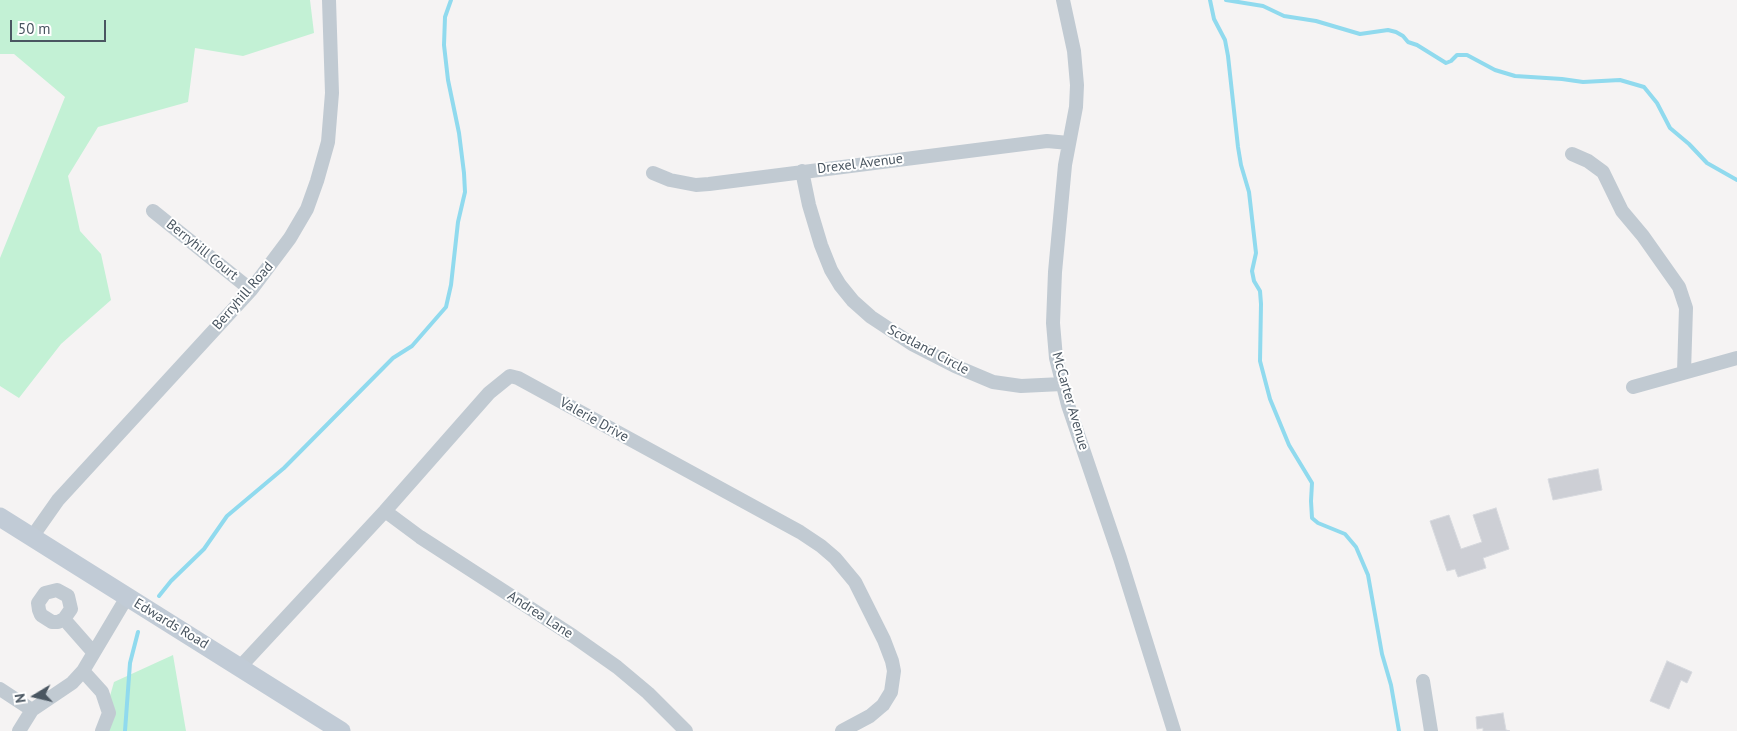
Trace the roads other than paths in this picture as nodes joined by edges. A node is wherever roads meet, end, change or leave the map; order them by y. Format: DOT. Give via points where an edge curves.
graph roads {
  1 [pos="330,0"];
  2 [pos="1064,0"];
  3 [pos="1069,143"];
  4 [pos="1572,154"];
  5 [pos="802,172"];
  6 [pos="653,173"];
  7 [pos="153,211"];
  8 [pos="251,290"];
  9 [pos="1737,358"];
  10 [pos="1684,372"];
  11 [pos="1062,384"];
  12 [pos="1633,387"];
  13 [pos="385,511"];
  14 [pos="0,517"];
  15 [pos="32,537"];
  16 [pos="126,597"];
  17 [pos="64,619"];
  18 [pos="93,652"];
  19 [pos="240,667"];
  20 [pos="83,671"];
  21 [pos="1423,681"];
  22 [pos="0,688"];
  23 [pos="32,710"];
  24 [pos="19,731"];
  25 [pos="102,731"];
  26 [pos="341,731"];
  27 [pos="686,731"];
  28 [pos="842,731"];
  29 [pos="1174,731"];
  30 [pos="1431,731"];
  1 -- 8 [label="street, Berryhill Road" via="332,93 324,158 307,209"];
  2 -- 3 [label="street, McCarter Avenue" via="1077,67 1076,107"];
  3 -- 5 [label="street, Drexel Avenue" via="1047,141"];
  3 -- 11 [label="street, McCarter Avenue" via="1055,272 1053,323"];
  4 -- 10 [label="street" via="1603,172 1622,212 1644,236 1679,287 1686,308"];
  5 -- 6 [label="street, Drexel Avenue" via="696,185"];
  5 -- 11 [label="street, Scotland Circle" via="820,245 840,285 871,317 912,344 986,380 1021,386"];
  7 -- 8 [label="street, Berryhill Court"];
  8 -- 15 [label="street, Berryhill Road" via="58,500"];
  9 -- 10 [label="street"];
  10 -- 12 [label="street"];
  11 -- 29 [label="street, McCarter Avenue"];
  13 -- 19 [label="street, Valerie Drive"];
  13 -- 27 [label="street, Andrea Lane" via="617,667"];
  13 -- 28 [label="street, Valerie Drive" via="489,393 510,376 518,378 800,532 836,558 855,582 884,640 894,671 891,692 883,705"];
  14 -- 15 [label="street, Edwards Road"];
  15 -- 16 [label="street, Edwards Road"];
  16 -- 18 [label="street"];
  16 -- 19 [label="street, Edwards Road"];
  17 -- 18 [label="street"];
  18 -- 20 [label="street"];
  19 -- 26 [label="street, Edwards Road"];
  20 -- 23 [label="street" via="72,684"];
  20 -- 25 [label="street" via="102,692 109,713"];
  21 -- 30 [label="street"];
  22 -- 23 [label="street"];
  23 -- 24 [label="street"];
}
